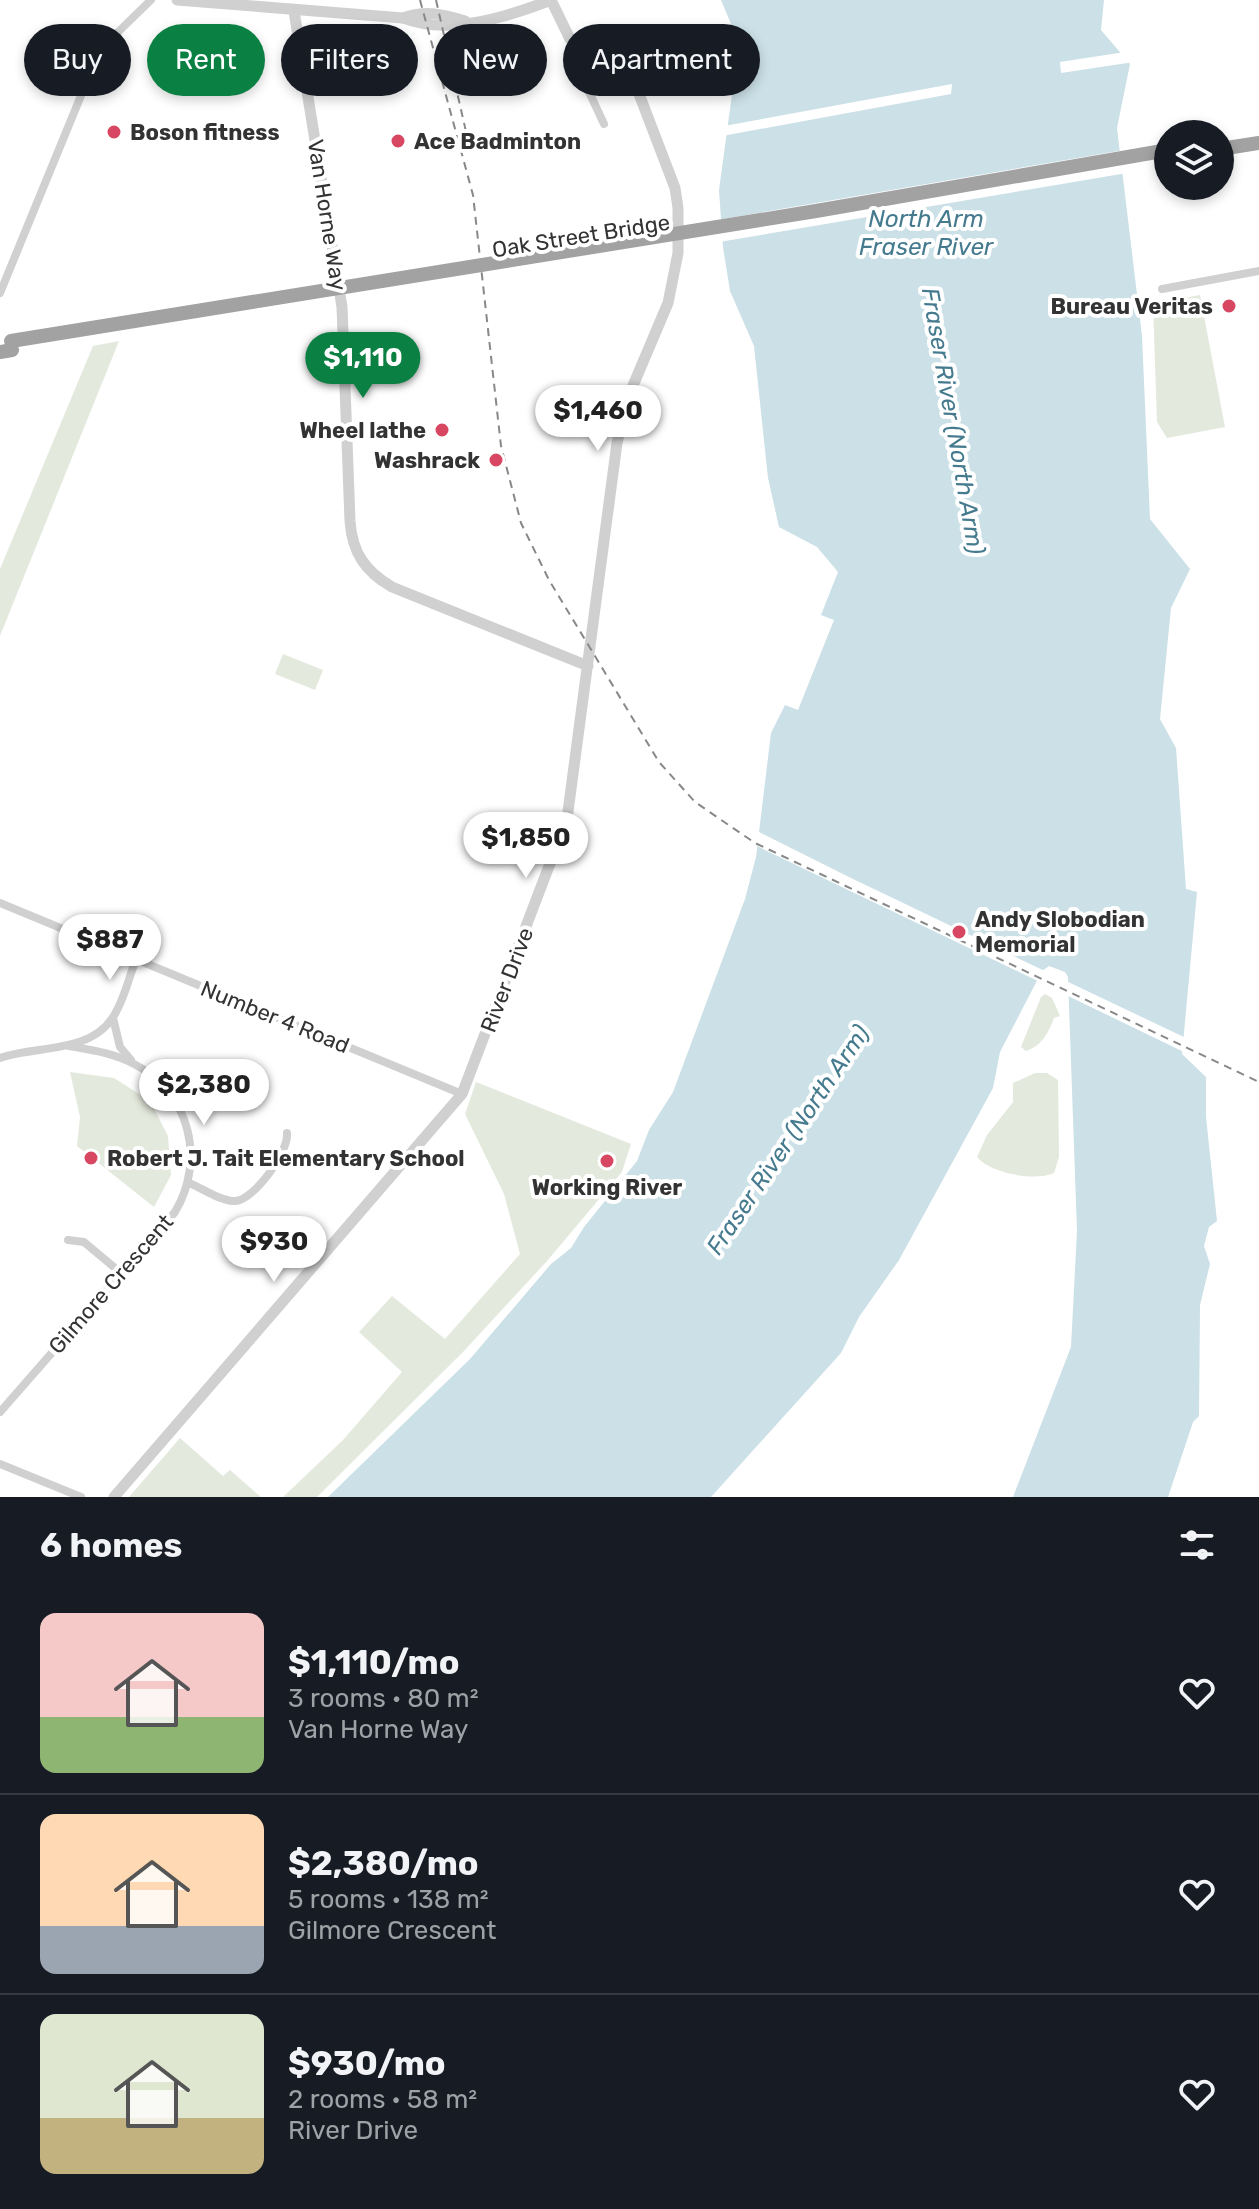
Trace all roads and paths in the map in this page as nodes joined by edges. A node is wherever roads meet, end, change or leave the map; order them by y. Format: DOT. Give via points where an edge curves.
graph roads {
  1 [pos="151,0"];
  2 [pos="177,0"];
  3 [pos="551,0"];
  4 [pos="293,6"];
  5 [pos="563,26"];
  6 [pos="591,96"];
  7 [pos="640,96"];
  8 [pos="604,124"];
  9 [pos="1259,134"];
  10 [pos="1234,138"];
  11 [pos="1259,143"];
  12 [pos="1234,147"];
  13 [pos="1154,152"];
  14 [pos="1154,161"];
  15 [pos="1259,271"];
  16 [pos="1162,289"];
  17 [pos="0,293"];
  18 [pos="0,342"];
  19 [pos="0,352"];
  20 [pos="588,666"];
  21 [pos="0,903"];
  22 [pos="136,959"];
  23 [pos="113,1018"];
  24 [pos="69,1046"];
  25 [pos="0,1058"];
  26 [pos="138,1065"];
  27 [pos="462,1094"];
  28 [pos="287,1133"];
  29 [pos="189,1183"];
  30 [pos="68,1240"];
  31 [pos="121,1273"];
  32 [pos="0,1412"];
  33 [pos="0,1464"];
  34 [pos="81,1497"];
  35 [pos="114,1497"];
  1 -- 17 [label="street" via="96,59"];
  2 -- 4 [label="street"];
  3 -- 4 [label="street" via="511,14 434,26"];
  3 -- 5 [label="street"];
  4 -- 20 [label="street, Van Horne Way" via="342,307 350,529 357,553 369,572 392,587"];
  6 -- 8 [label="street"];
  7 -- 20 [label="street, River Drive" via="675,188 678,253 668,303 621,423"];
  9 -- 10 [label="highway"];
  11 -- 12 [label="highway"];
  13 -- 18 [label="highway, Oak Street Bridge, bridge"];
  14 -- 19 [label="highway, Oak Street Bridge"];
  15 -- 16 [label="street"];
  20 -- 27 [label="street, River Drive" via="567,819"];
  21 -- 22 [label="street, Number 4 Road"];
  22 -- 23 [label="street"];
  22 -- 27 [label="street, Number 4 Road"];
  23 -- 24 [label="street"];
  23 -- 26 [label="street, Gilmore Crescent" via="120,1047"];
  24 -- 25 [label="street"];
  24 -- 26 [label="street, Gilmore Crescent"];
  26 -- 29 [label="street, Gilmore Crescent" via="165,1087 185,1120 192,1155"];
  27 -- 35 [label="street, River Drive"];
  28 -- 29 [label="street" via="283,1153 246,1197 230,1200"];
  29 -- 31 [label="street, Gilmore Crescent" via="175,1212"];
  30 -- 31 [label="street" via="84,1242"];
  31 -- 32 [label="street, Gilmore Crescent"];
  33 -- 34 [label="street"];
}
